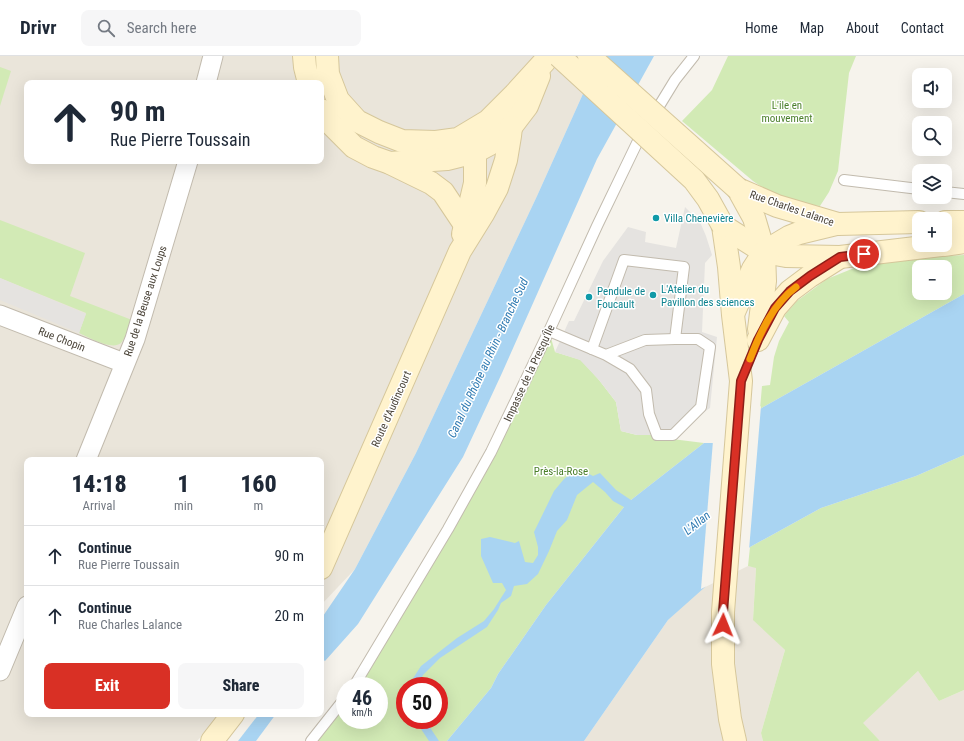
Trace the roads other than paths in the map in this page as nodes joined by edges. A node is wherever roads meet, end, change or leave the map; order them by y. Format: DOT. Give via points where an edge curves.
graph roads {
  1 [pos="212,56"];
  2 [pos="304,56"];
  3 [pos="327,56"];
  4 [pos="589,56"];
  5 [pos="694,56"];
  6 [pos="550,58"];
  7 [pos="207,80"];
  8 [pos="308,80"];
  9 [pos="324,114"];
  10 [pos="511,128"];
  11 [pos="466,145"];
  12 [pos="390,163"];
  13 [pos="187,164"];
  14 [pos="844,180"];
  15 [pos="497,188"];
  16 [pos="912,188"];
  17 [pos="738,189"];
  18 [pos="952,193"];
  19 [pos="964,194"];
  20 [pos="912,222"];
  21 [pos="952,222"];
  22 [pos="964,222"];
  23 [pos="838,224"];
  24 [pos="465,225"];
  25 [pos="723,226"];
  26 [pos="964,242"];
  27 [pos="952,243"];
  28 [pos="912,248"];
  29 [pos="460,251"];
  30 [pos="764,252"];
  31 [pos="840,257"];
  32 [pos="0,315"];
  33 [pos="733,315"];
  34 [pos="549,331"];
  35 [pos="675,339"];
  36 [pos="758,340"];
  37 [pos="592,349"];
  38 [pos="606,355"];
  39 [pos="124,363"];
  40 [pos="741,381"];
  41 [pos="87,457"];
  42 [pos="324,561"];
  43 [pos="24,613"];
  44 [pos="0,671"];
  45 [pos="359,677"];
  46 [pos="336,709"];
  47 [pos="231,717"];
  48 [pos="212,741"];
  49 [pos="311,741"];
  50 [pos="735,741"];
  1 -- 7 [label="street"];
  2 -- 8 [label="main road"];
  3 -- 11 [label="main road" via="328,74 338,100 357,121 402,140"];
  4 -- 17 [label="main road, bridge"];
  5 -- 34 [label="lane, Impasse de la Presqu'Île" via="675,80 637,143"];
  6 -- 10 [label="main road" via="527,106"];
  6 -- 11 [label="main road" via="488,121 480,137"];
  6 -- 25 [label="main road, bridge" via="694,180"];
  9 -- 12 [label="main road" via="354,147"];
  10 -- 11 [label="main road" via="490,144"];
  10 -- 15 [label="main road" via="506,160"];
  11 -- 12 [label="main road" via="447,159"];
  11 -- 15 [label="main road" via="487,159 494,168"];
  11 -- 24 [label="main road" via="475,183"];
  12 -- 24 [label="main road" via="431,183 443,192"];
  13 -- 39 [label="street, Rue de la Beuse aux Loups" via="135,339"];
  14 -- 16 [label="lane"];
  15 -- 29 [label="main road"];
  17 -- 23 [label="main road, Rue Charles Lalance" via="777,206"];
  17 -- 30 [label="main road" via="754,218"];
  18 -- 19 [label="lane"];
  20 -- 23 [label="main road, Rue Charles Lalance"];
  21 -- 22 [label="main road"];
  23 -- 30 [label="main road" via="799,233"];
  24 -- 29 [label="main road"];
  25 -- 30 [label="main road"];
  25 -- 33 [label="main road"];
  26 -- 27 [label="main road"];
  28 -- 31 [label="main road"];
  29 -- 42 [label="main road, Route d'Audincourt"];
  30 -- 31 [label="main road" via="786,256"];
  30 -- 33 [label="main road" via="753,269"];
  30 -- 36 [label="main road" via="765,281"];
  31 -- 36 [label="main road" via="790,291 775,308"];
  32 -- 39 [label="street, Rue Chopin"];
  33 -- 40 [label="main road"];
  34 -- 37 [label="lane"];
  34 -- 45 [label="lane, Impasse de la Presqu'Île" via="491,452"];
  35 -- 37 [label="lane" via="684,267 624,260"];
  35 -- 38 [label="lane" via="645,340"];
  35 -- 38 [label="lane" via="698,339 710,347 701,407 673,435 657,435 649,414 646,390 630,369"];
  36 -- 40 [label="main road"];
  37 -- 38 [label="lane"];
  39 -- 41 [label="street, Rue de la Beuse aux Loups"];
  40 -- 50 [label="main road" via="723,612 723,664"];
  43 -- 44 [label="street"];
  46 -- 49 [label="lane"];
  47 -- 48 [label="main road"];
}
